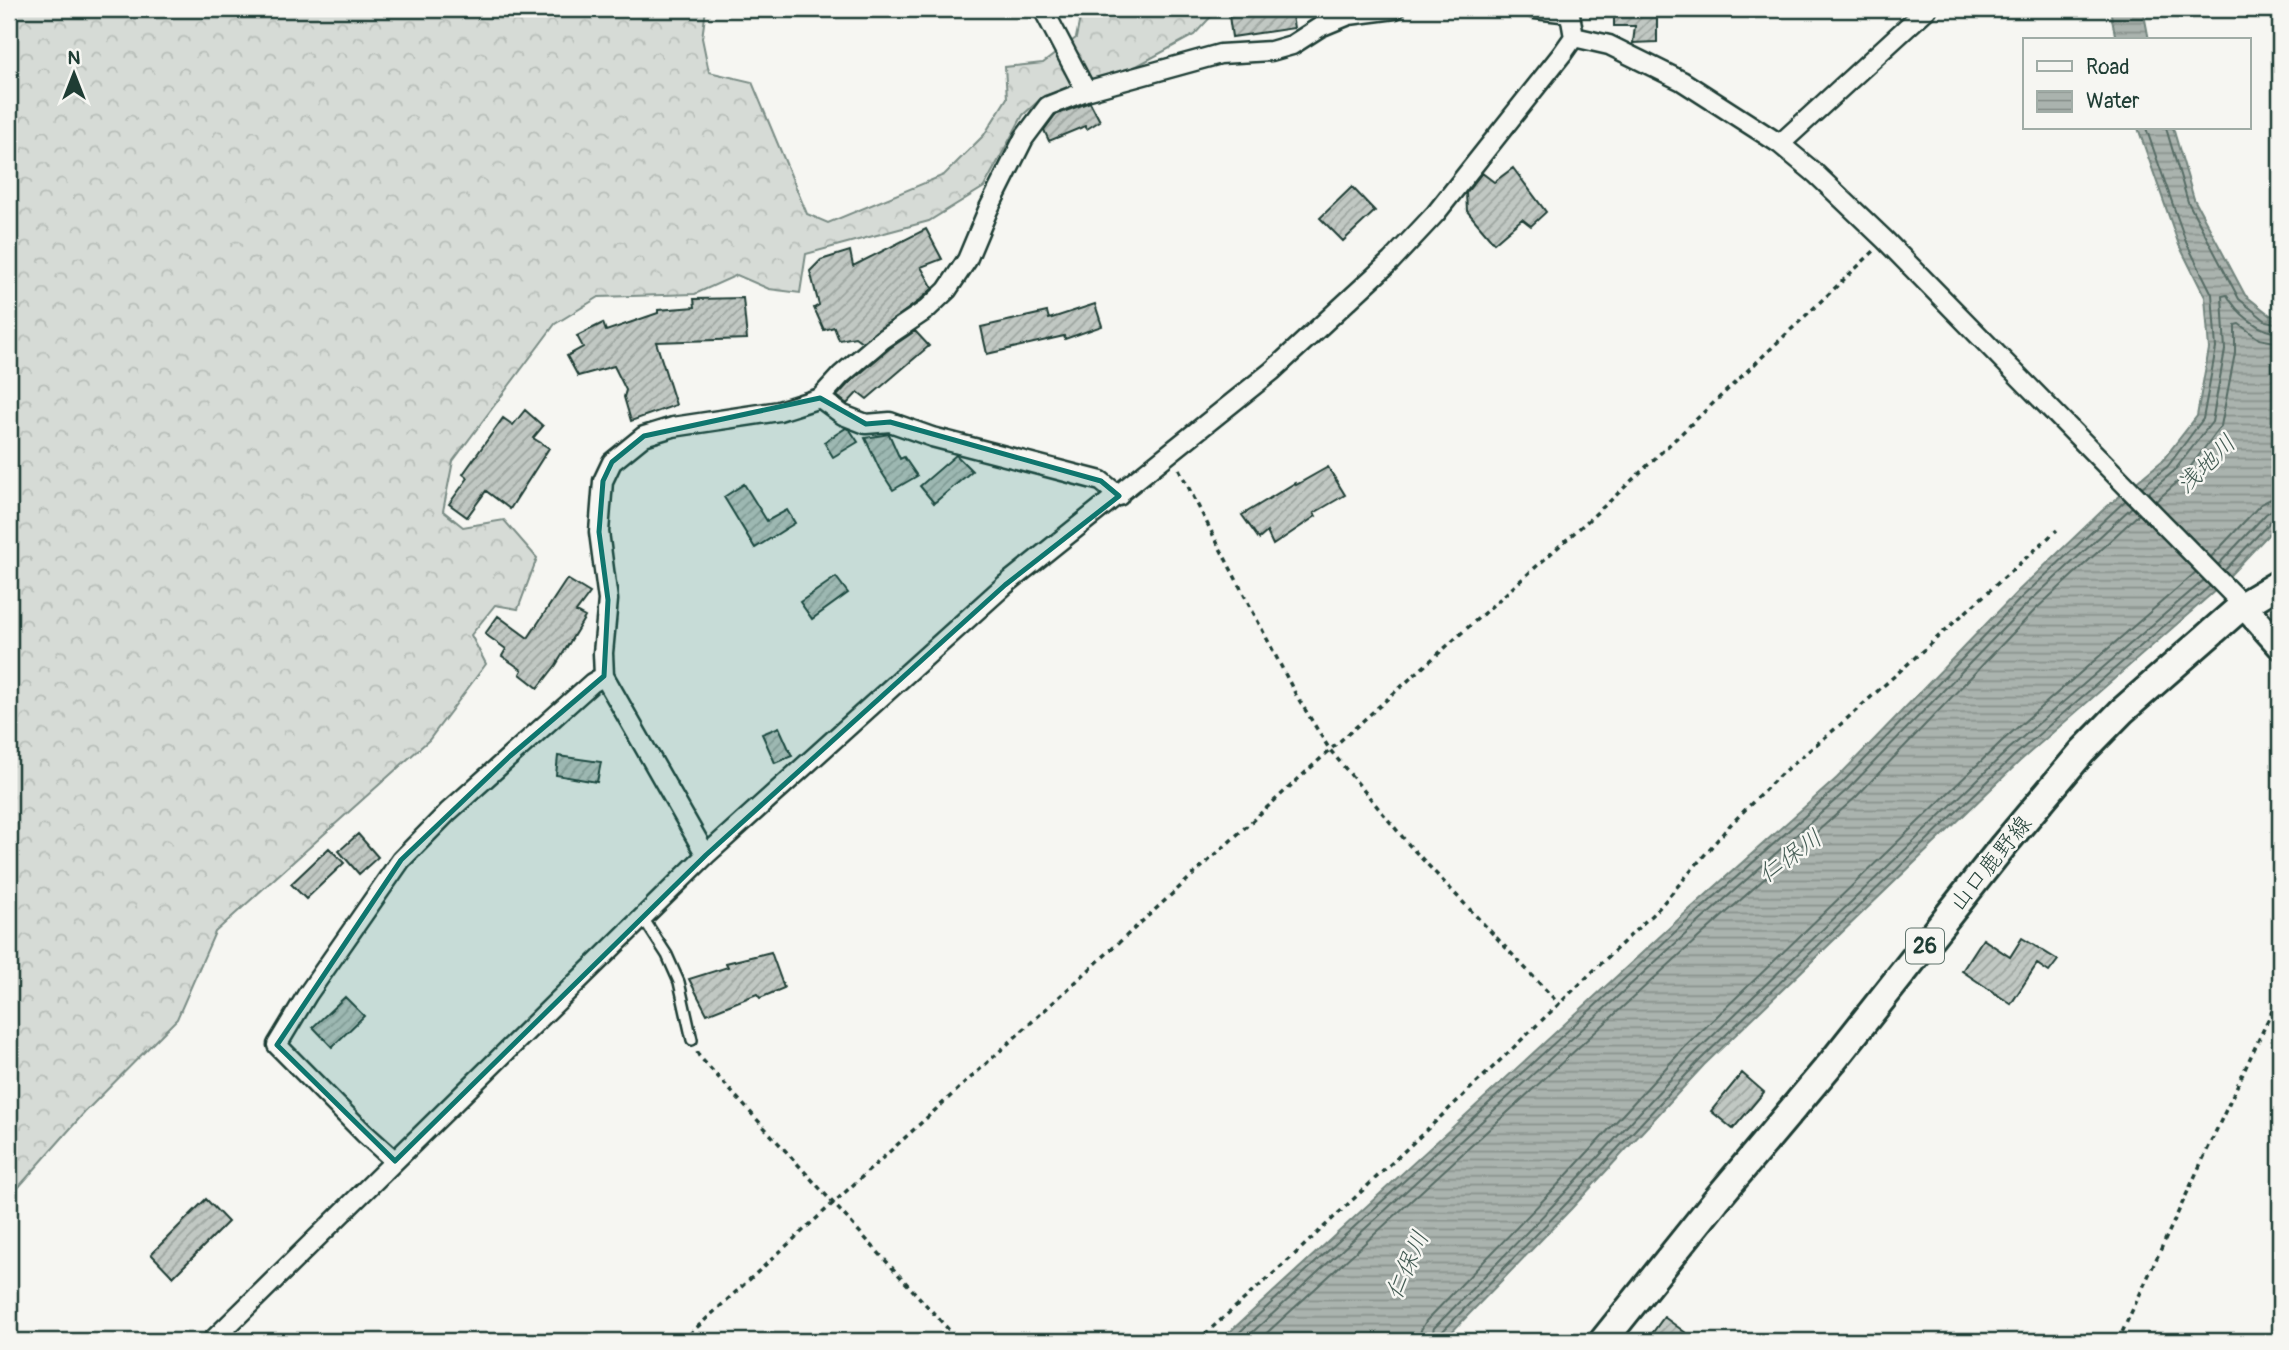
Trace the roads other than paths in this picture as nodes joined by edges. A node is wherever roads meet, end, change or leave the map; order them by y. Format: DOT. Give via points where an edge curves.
graph roads {
  1 [pos="1043,9"];
  2 [pos="1395,9"];
  3 [pos="1535,9"];
  4 [pos="1927,9"];
  5 [pos="1569,11"];
  6 [pos="1574,37"];
  7 [pos="1086,91"];
  8 [pos="1780,144"];
  9 [pos="820,398"];
  10 [pos="1119,496"];
  11 [pos="2280,583"];
  12 [pos="2235,598"];
  13 [pos="2280,646"];
  14 [pos="604,676"];
  15 [pos="706,855"];
  16 [pos="643,918"];
  17 [pos="692,1040"];
  18 [pos="395,1161"];
  19 [pos="212,1341"];
  20 [pos="1603,1341"];
  1 -- 7 [label="street"];
  2 -- 7 [label="street" via="1349,15 1271,51 1220,54"];
  3 -- 5 [label="street"];
  4 -- 8 [label="street"];
  5 -- 6 [label="street"];
  6 -- 8 [label="street" via="1609,45 1682,81"];
  6 -- 10 [label="street" via="1436,213 1391,261 1272,371"];
  7 -- 9 [label="street" via="1048,106 1024,138 967,260 947,290 883,339"];
  8 -- 12 [label="street" via="1885,240"];
  9 -- 10 [label="street" via="866,424 890,422 1089,477"];
  9 -- 14 [label="street" via="779,411 673,427 644,436 612,462 603,481 599,532 608,600"];
  10 -- 15 [label="street" via="1005,585"];
  11 -- 12 [label="main road, 山口鹿野線 / 26"];
  12 -- 13 [label="street"];
  12 -- 20 [label="main road, 山口鹿野線 / 26" via="2082,752"];
  14 -- 15 [label="street"];
  14 -- 18 [label="street" via="479,784 401,860 276,1045"];
  15 -- 16 [label="street"];
  16 -- 17 [label="lane" via="679,982"];
  16 -- 18 [label="street"];
  18 -- 19 [label="street"];
}
